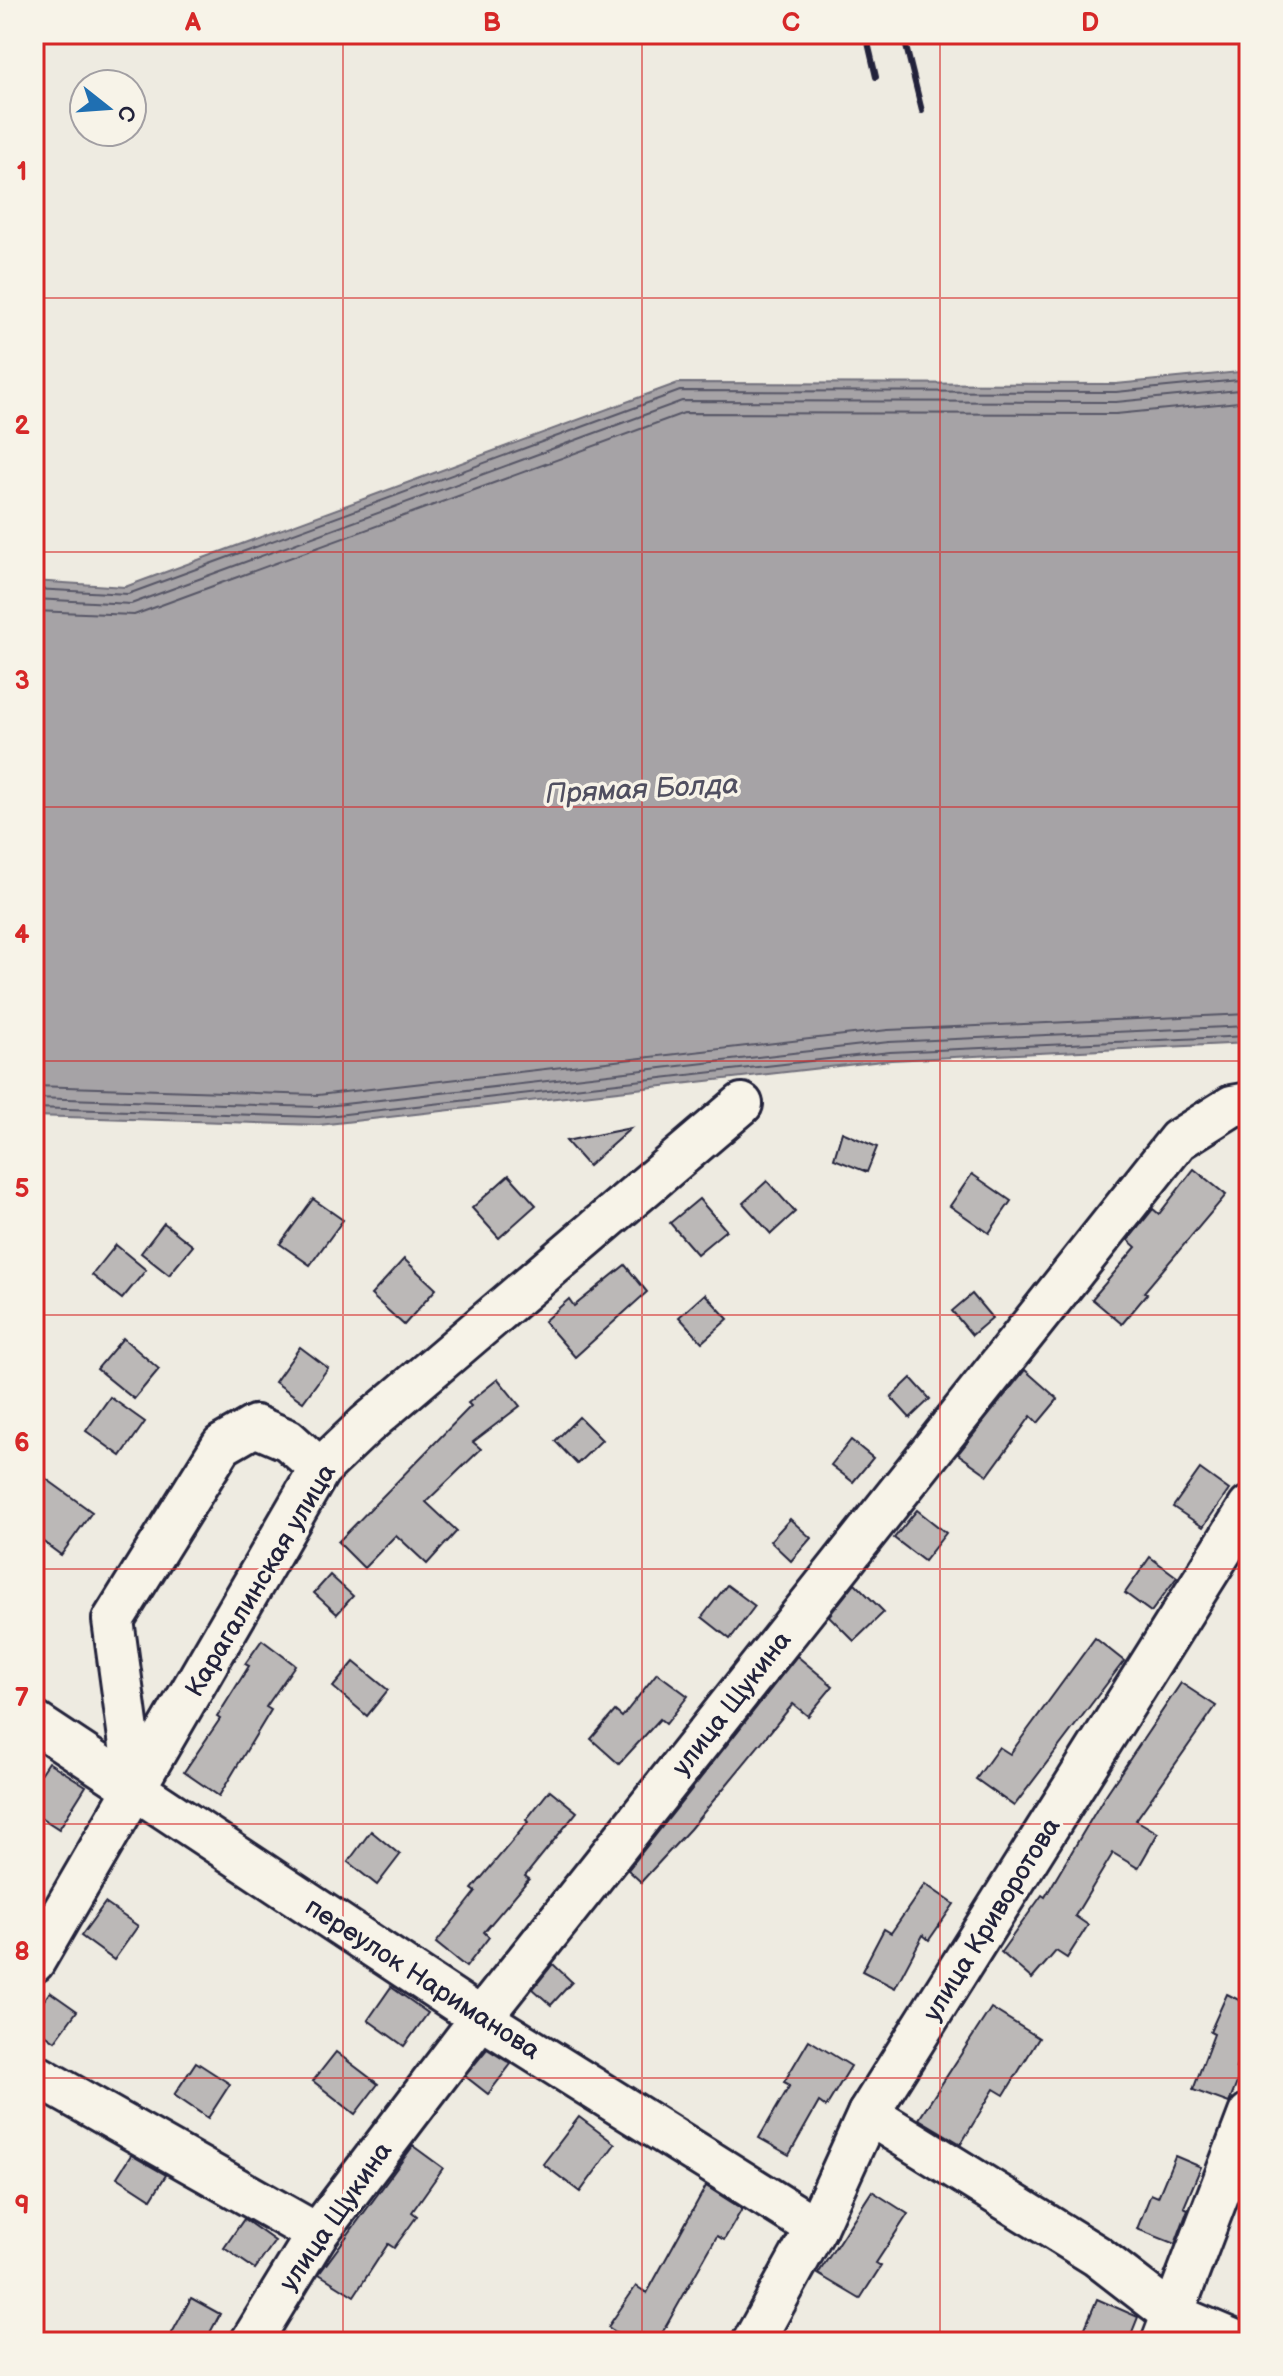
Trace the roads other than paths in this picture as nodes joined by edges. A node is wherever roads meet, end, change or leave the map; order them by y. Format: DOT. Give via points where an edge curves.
graph roads {
  1 [pos="1249,1103"];
  2 [pos="742,1104"];
  3 [pos="320,1469"];
  4 [pos="1249,1507"];
  5 [pos="34,1722"];
  6 [pos="136,1790"];
  7 [pos="34,1962"];
  8 [pos="481,2018"];
  9 [pos="34,2074"];
  10 [pos="868,2114"];
  11 [pos="1249,2114"];
  12 [pos="816,2228"];
  13 [pos="317,2234"];
  14 [pos="1167,2328"];
  15 [pos="251,2342"];
  16 [pos="753,2342"];
  17 [pos="1238,2342"];
  1 -- 8 [label="street, улица Щукина" via="1232,1106 1178,1140"];
  2 -- 3 [label="street, Карагалинская улица"];
  3 -- 6 [label="street, Карагалинская улица"];
  3 -- 6 [label="street" via="288,1440 255,1426 222,1445 113,1620"];
  4 -- 10 [label="street, улица Криворотова"];
  5 -- 6 [label="street, переулок Нариманова"];
  6 -- 7 [label="street, Карагалинская улица"];
  6 -- 8 [label="street, переулок Нариманова"];
  8 -- 12 [label="street, переулок Нариманова"];
  8 -- 13 [label="street, улица Щукина"];
  9 -- 13 [label="street"];
  10 -- 12 [label="street, улица Криворотова"];
  10 -- 14 [label="street" via="1097,2256"];
  11 -- 14 [label="street"];
  12 -- 16 [label="street, улица Криворотова"];
  13 -- 15 [label="street, улица Щукина"];
  14 -- 17 [label="street"];
}
